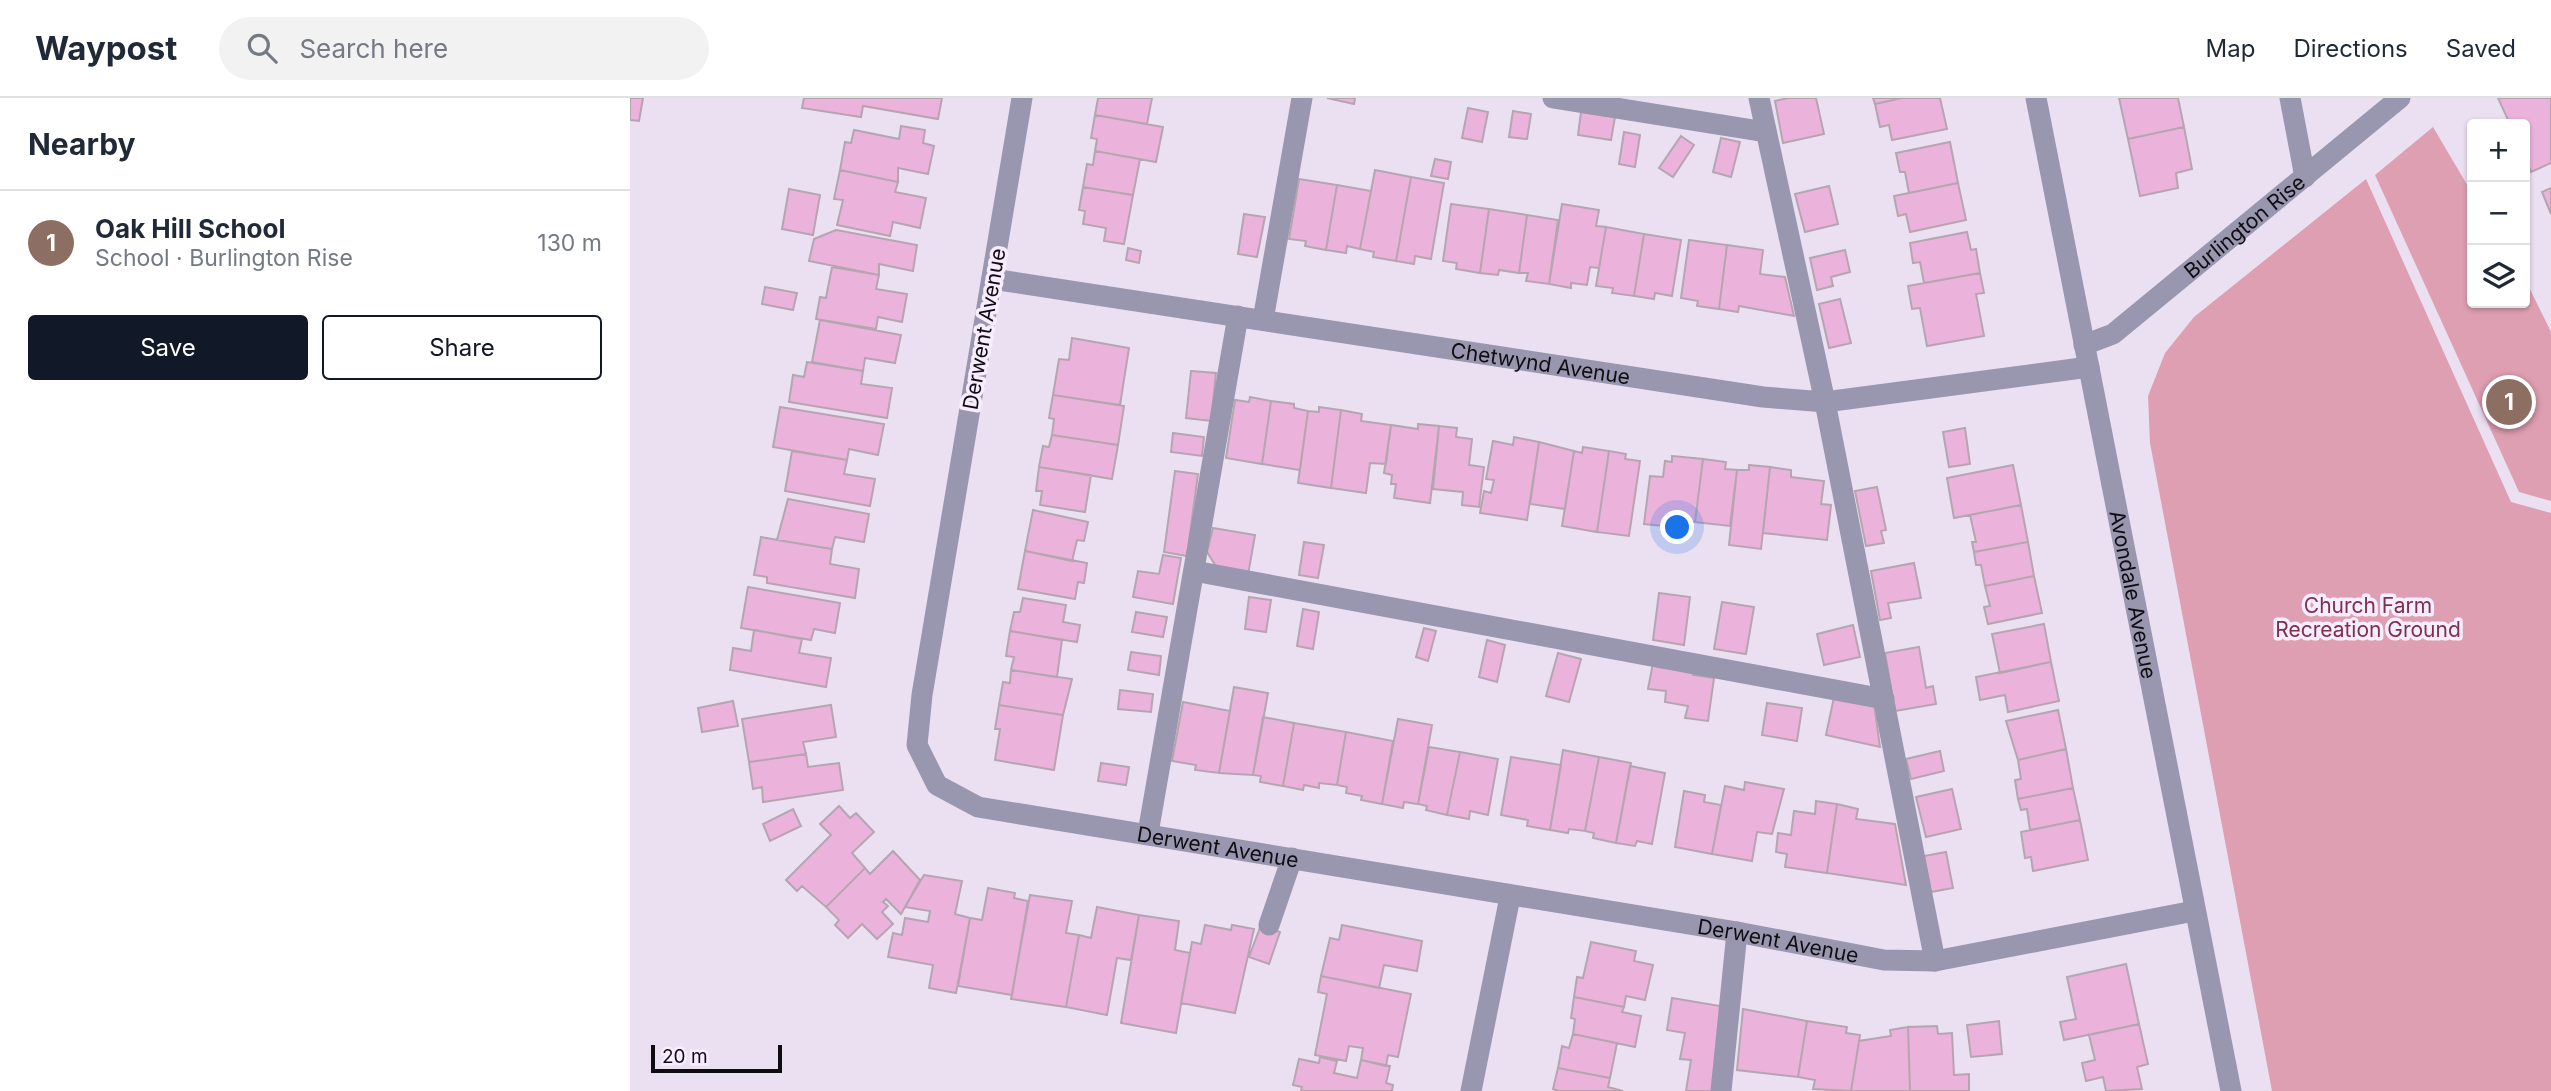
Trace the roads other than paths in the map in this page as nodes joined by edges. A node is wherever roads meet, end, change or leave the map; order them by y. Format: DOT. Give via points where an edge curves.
graph roads {
  1 [pos="1022,98"];
  2 [pos="1302,98"];
  3 [pos="1553,98"];
  4 [pos="1759,98"];
  5 [pos="2036,98"];
  6 [pos="2290,98"];
  7 [pos="2400,98"];
  8 [pos="1766,132"];
  9 [pos="2305,177"];
  10 [pos="992,279"];
  11 [pos="1238,316"];
  12 [pos="1263,320"];
  13 [pos="2084,345"];
  14 [pos="2089,367"];
  15 [pos="1825,402"];
  16 [pos="1194,571"];
  17 [pos="1884,699"];
  18 [pos="1148,833"];
  19 [pos="1292,858"];
  20 [pos="1510,897"];
  21 [pos="2194,911"];
  22 [pos="1269,925"];
  23 [pos="1737,932"];
  24 [pos="1935,961"];
  25 [pos="1471,1091"];
  26 [pos="1721,1091"];
  27 [pos="2231,1091"];
  1 -- 10 [label="street, Derwent Avenue"];
  2 -- 12 [label="street"];
  3 -- 8 [label="street"];
  4 -- 8 [label="street"];
  5 -- 13 [label="street, Avondale Avenue"];
  6 -- 9 [label="street"];
  7 -- 9 [label="street, Burlington Rise"];
  8 -- 15 [label="street"];
  9 -- 13 [label="street, Burlington Rise" via="2113,334"];
  10 -- 11 [label="street, Chetwynd Avenue"];
  10 -- 18 [label="street, Derwent Avenue" via="917,745 937,785 978,807"];
  11 -- 12 [label="street, Chetwynd Avenue"];
  11 -- 16 [label="street"];
  12 -- 15 [label="street, Chetwynd Avenue" via="1763,397"];
  13 -- 14 [label="street, Avondale Avenue"];
  14 -- 15 [label="street, Chetwynd Avenue"];
  14 -- 21 [label="street, Avondale Avenue"];
  15 -- 17 [label="street"];
  16 -- 17 [label="street"];
  16 -- 18 [label="street"];
  17 -- 24 [label="street"];
  18 -- 19 [label="street, Derwent Avenue"];
  19 -- 20 [label="street, Derwent Avenue"];
  19 -- 22 [label="street"];
  20 -- 23 [label="street, Derwent Avenue"];
  20 -- 25 [label="street"];
  21 -- 24 [label="street, Derwent Avenue"];
  21 -- 27 [label="street, Avondale Avenue"];
  23 -- 24 [label="street, Derwent Avenue" via="1884,960"];
  23 -- 26 [label="street"];
}
